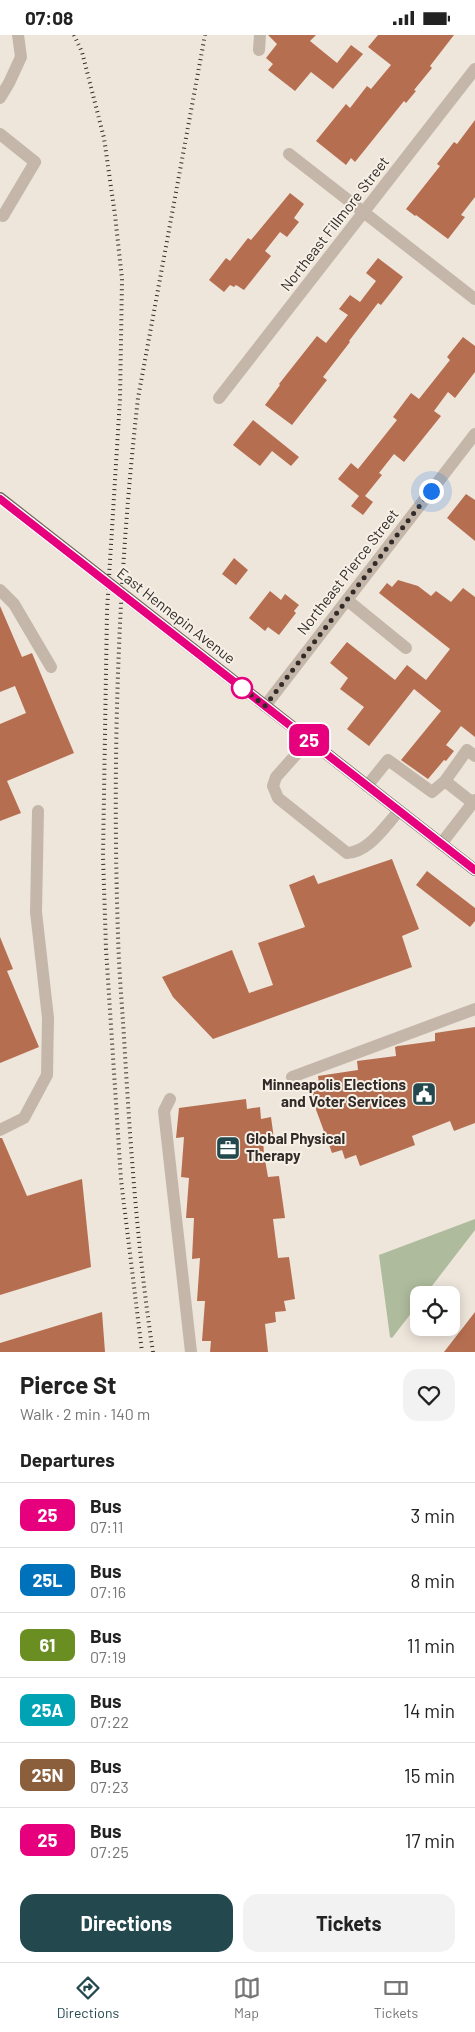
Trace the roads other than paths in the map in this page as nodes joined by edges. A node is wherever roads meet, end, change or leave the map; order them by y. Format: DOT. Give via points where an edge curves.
graph roads {
  1 [pos="18,35"];
  2 [pos="260,35"];
  3 [pos="259,49"];
  4 [pos="475,69"];
  5 [pos="0,98"];
  6 [pos="0,133"];
  7 [pos="289,154"];
  8 [pos="364,213"];
  9 [pos="3,216"];
  10 [pos="475,299"];
  11 [pos="219,398"];
  12 [pos="475,434"];
  13 [pos="0,499"];
  14 [pos="0,590"];
  15 [pos="347,601"];
  16 [pos="406,648"];
  17 [pos="51,667"];
  18 [pos="265,706"];
  19 [pos="309,740"];
  20 [pos="475,756"];
  21 [pos="445,781"];
  22 [pos="367,786"];
  23 [pos="474,802"];
  24 [pos="38,811"];
  25 [pos="399,811"];
  26 [pos="441,844"];
  27 [pos="475,870"];
  28 [pos="475,1009"];
  29 [pos="292,1077"];
  30 [pos="170,1099"];
  31 [pos="0,1130"];
  32 [pos="192,1352"];
  1 -- 5 [label="street" via="21,57"];
  2 -- 3 [label="street"];
  4 -- 8 [label="street, Northeast Fillmore Street"];
  6 -- 9 [label="street" via="35,162"];
  7 -- 8 [label="street"];
  8 -- 10 [label="street"];
  8 -- 11 [label="street, Northeast Fillmore Street"];
  12 -- 15 [label="street, Northeast Pierce Street"];
  13 -- 18 [label="main road, East Hennepin Avenue"];
  14 -- 17 [label="street" via="14,604"];
  15 -- 16 [label="street"];
  15 -- 18 [label="street, Northeast Pierce Street"];
  18 -- 19 [label="main road, East Hennepin Avenue"];
  19 -- 22 [label="main road, East Hennepin Avenue"];
  19 -- 25 [label="street" via="276,777 273,786 278,798 347,853 357,853 365,848"];
  20 -- 21 [label="street" via="467,750"];
  21 -- 22 [label="street" via="432,792 388,760"];
  21 -- 23 [label="street"];
  22 -- 25 [label="main road, East Hennepin Avenue"];
  23 -- 26 [label="street"];
  24 -- 31 [label="street" via="36,912 48,1019 48,1075 24,1118"];
  25 -- 26 [label="main road, East Hennepin Avenue"];
  26 -- 27 [label="main road, East Hennepin Avenue"];
  28 -- 29 [label="street"];
  30 -- 32 [label="street" via="164,1111"];
}
